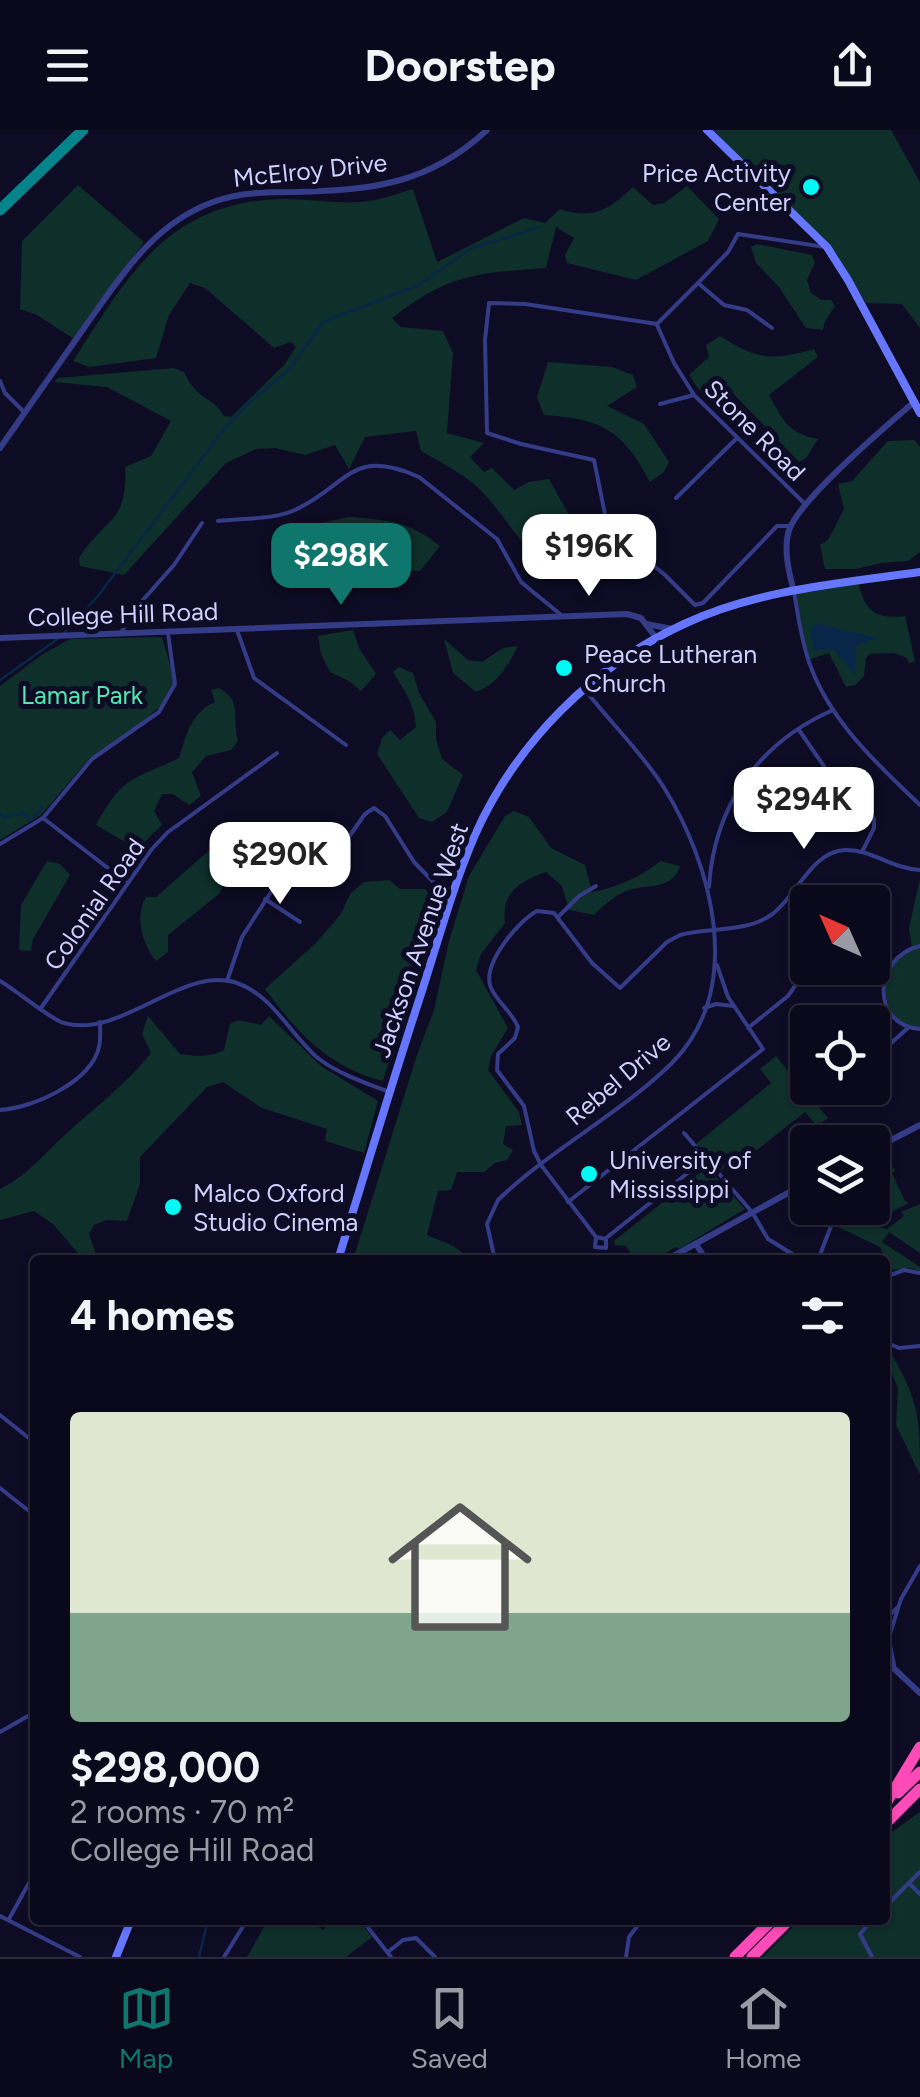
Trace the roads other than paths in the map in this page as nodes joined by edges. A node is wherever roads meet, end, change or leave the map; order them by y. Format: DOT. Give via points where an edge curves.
graph roads {
  1 [pos="488,130"];
  2 [pos="708,130"];
  3 [pos="827,247"];
  4 [pos="698,283"];
  5 [pos="657,324"];
  6 [pos="772,328"];
  7 [pos="0,381"];
  8 [pos="694,395"];
  9 [pos="917,399"];
  10 [pos="660,404"];
  11 [pos="920,412"];
  12 [pos="25,413"];
  13 [pos="738,438"];
  14 [pos="0,448"];
  15 [pos="676,498"];
  16 [pos="805,504"];
  17 [pos="218,521"];
  18 [pos="202,523"];
  19 [pos="790,526"];
  20 [pos="920,572"];
  21 [pos="794,592"];
  22 [pos="563,618"];
  23 [pos="645,623"];
  24 [pos="674,629"];
  25 [pos="237,630"];
  26 [pos="168,633"];
  27 [pos="120,635"];
  28 [pos="0,638"];
  29 [pos="657,638"];
  30 [pos="640,650"];
  31 [pos="584,689"];
  32 [pos="833,710"];
  33 [pos="799,730"];
  34 [pos="346,745"];
  35 [pos="277,753"];
  36 [pos="920,805"];
  37 [pos="43,818"];
  38 [pos="306,826"];
  39 [pos="0,844"];
  40 [pos="862,852"];
  41 [pos="334,858"];
  42 [pos="711,864"];
  43 [pos="703,868"];
  44 [pos="920,870"];
  45 [pos="126,882"];
  46 [pos="596,886"];
  47 [pos="709,892"];
  48 [pos="789,898"];
  49 [pos="265,899"];
  50 [pos="451,901"];
  51 [pos="558,917"];
  52 [pos="300,922"];
  53 [pos="713,930"];
  54 [pos="920,946"];
  55 [pos="716,961"];
  56 [pos="0,980"];
  57 [pos="227,981"];
  58 [pos="796,985"];
  59 [pos="733,1006"];
  60 [pos="42,1008"];
  61 [pos="704,1008"];
  62 [pos="100,1022"];
  63 [pos="909,1027"];
  64 [pos="748,1028"];
  65 [pos="920,1029"];
  66 [pos="890,1044"];
  67 [pos="389,1092"];
  68 [pos="0,1110"];
  69 [pos="920,1124"];
  70 [pos="684,1133"];
  71 [pos="890,1140"];
  72 [pos="704,1160"];
  73 [pos="541,1165"];
  74 [pos="790,1192"];
  75 [pos="568,1202"];
  76 [pos="752,1212"];
  77 [pos="831,1225"];
  78 [pos="596,1238"];
  79 [pos="606,1238"];
  80 [pos="696,1244"];
  81 [pos="340,1255"];
  82 [pos="494,1255"];
  83 [pos="675,1255"];
  84 [pos="703,1255"];
  85 [pos="794,1255"];
  86 [pos="820,1255"];
  87 [pos="920,1273"];
  88 [pos="890,1275"];
  89 [pos="890,1344"];
  90 [pos="920,1346"];
  91 [pos="0,1415"];
  92 [pos="30,1439"];
  93 [pos="0,1488"];
  94 [pos="30,1513"];
  95 [pos="920,1566"];
  96 [pos="898,1607"];
  97 [pos="890,1617"];
  98 [pos="890,1631"];
  99 [pos="890,1653"];
  100 [pos="890,1664"];
  101 [pos="893,1666"];
  102 [pos="920,1693"];
  103 [pos="30,1715"];
  104 [pos="0,1732"];
  105 [pos="920,1746"];
  106 [pos="920,1772"];
  107 [pos="920,1788"];
  108 [pos="890,1797"];
  109 [pos="890,1801"];
  110 [pos="920,1802"];
  111 [pos="890,1820"];
  112 [pos="890,1822"];
  113 [pos="920,1872"];
  114 [pos="30,1881"];
  115 [pos="908,1883"];
  116 [pos="920,1894"];
  117 [pos="890,1902"];
  118 [pos="0,1916"];
  119 [pos="9,1918"];
  120 [pos="129,1925"];
  121 [pos="244,1925"];
  122 [pos="366,1925"];
  123 [pos="638,1925"];
  124 [pos="767,1925"];
  125 [pos="784,1925"];
  126 [pos="868,1925"];
  127 [pos="389,1955"];
  128 [pos="80,1957"];
  129 [pos="116,1957"];
  130 [pos="224,1957"];
  131 [pos="435,1957"];
  132 [pos="626,1957"];
  133 [pos="735,1957"];
  134 [pos="752,1957"];
  135 [pos="872,1957"];
  1 -- 12 [label="street, McElroy Drive" via="446,162 395,183 242,194 170,224 129,264"];
  2 -- 3 [label="main road"];
  3 -- 4 [label="street" via="738,234"];
  3 -- 9 [label="main road"];
  4 -- 5 [label="street"];
  4 -- 6 [label="street" via="724,306 747,310"];
  5 -- 8 [label="street, Stone Road"];
  5 -- 19 [label="street" via="488,304 487,433 594,460 608,529 694,605 777,526"];
  7 -- 12 [label="street"];
  8 -- 10 [label="street"];
  8 -- 13 [label="street, Stone Road"];
  9 -- 11 [label="main road"];
  9 -- 16 [label="street"];
  12 -- 14 [label="street, McElroy Drive"];
  13 -- 15 [label="street"];
  13 -- 16 [label="street, Stone Road"];
  16 -- 19 [label="street"];
  17 -- 22 [label="street" via="295,510 364,466 405,471 497,538 521,582"];
  18 -- 27 [label="street"];
  19 -- 21 [label="street"];
  20 -- 21 [label="main road, Jackson Avenue West"];
  21 -- 24 [label="main road, Jackson Avenue West" via="738,604"];
  21 -- 32 [label="street" via="809,663"];
  22 -- 23 [label="street, College Hill Road" via="635,615"];
  22 -- 25 [label="street, College Hill Road"];
  23 -- 24 [label="street, College Hill Road"];
  23 -- 29 [label="street"];
  23 -- 30 [label="street"];
  24 -- 29 [label="main road, Jackson Avenue West"];
  25 -- 26 [label="street, College Hill Road"];
  25 -- 34 [label="street" via="254,678"];
  26 -- 27 [label="street, College Hill Road"];
  26 -- 37 [label="street" via="175,684 167,702 92,759"];
  27 -- 28 [label="street, College Hill Road"];
  29 -- 30 [label="main road, Jackson Avenue West"];
  30 -- 31 [label="main road, Jackson Avenue West"];
  31 -- 43 [label="street, Rebel Drive" via="662,784"];
  31 -- 50 [label="main road, Jackson Avenue West" via="504,782"];
  32 -- 33 [label="street"];
  32 -- 36 [label="street"];
  33 -- 40 [label="street" via="828,772 874,818"];
  33 -- 42 [label="street" via="741,782"];
  35 -- 45 [label="street, Colonial Road" via="168,832"];
  37 -- 39 [label="street"];
  37 -- 45 [label="street"];
  38 -- 49 [label="street"];
  40 -- 44 [label="street"];
  40 -- 48 [label="street" via="830,854"];
  41 -- 50 [label="street" via="374,808"];
  42 -- 43 [label="street"];
  42 -- 47 [label="street"];
  43 -- 47 [label="street, Rebel Drive"];
  45 -- 60 [label="street, Colonial Road"];
  46 -- 51 [label="street"];
  47 -- 53 [label="street, Rebel Drive"];
  48 -- 53 [label="street" via="765,919"];
  49 -- 52 [label="street"];
  49 -- 57 [label="street" via="240,940"];
  50 -- 67 [label="main road, Jackson Avenue West"];
  51 -- 53 [label="street" via="620,988 668,942"];
  51 -- 73 [label="street" via="542,910 522,921 489,981 518,1027 498,1054 497,1070 524,1106"];
  53 -- 55 [label="street, Rebel Drive"];
  54 -- 63 [label="street" via="892,962 884,984 890,1012"];
  55 -- 59 [label="street"];
  55 -- 61 [label="street, Rebel Drive"];
  56 -- 60 [label="street"];
  57 -- 62 [label="street" via="198,984"];
  57 -- 67 [label="street" via="264,1000 322,1062"];
  58 -- 64 [label="street"];
  59 -- 61 [label="street"];
  59 -- 64 [label="street"];
  60 -- 62 [label="street" via="65,1024"];
  61 -- 73 [label="street, Rebel Drive" via="671,1063"];
  62 -- 68 [label="street" via="98,1051 71,1082 30,1105"];
  63 -- 65 [label="street"];
  63 -- 66 [label="street"];
  64 -- 75 [label="street" via="764,1049"];
  67 -- 81 [label="main road, Jackson Avenue West"];
  69 -- 71 [label="street"];
  70 -- 72 [label="street"];
  72 -- 76 [label="street"];
  72 -- 79 [label="street"];
  73 -- 75 [label="street"];
  73 -- 82 [label="street, Rebel Drive" via="493,1207 487,1224"];
  74 -- 76 [label="street"];
  75 -- 78 [label="street"];
  76 -- 80 [label="street"];
  76 -- 85 [label="street" via="768,1239"];
  77 -- 86 [label="street"];
  78 -- 79 [label="street"];
  78 -- 79 [label="street" via="599,1250"];
  80 -- 83 [label="street"];
  80 -- 84 [label="street"];
  87 -- 88 [label="street"];
  89 -- 90 [label="street"];
  91 -- 92 [label="street"];
  93 -- 94 [label="street"];
  95 -- 96 [label="street"];
  96 -- 97 [label="street"];
  96 -- 98 [label="street"];
  99 -- 101 [label="street"];
  100 -- 101 [label="street"];
  101 -- 102 [label="street"];
  103 -- 104 [label="street"];
  105 -- 108 [label="highway"];
  106 -- 109 [label="highway"];
  107 -- 111 [label="highway"];
  110 -- 112 [label="highway"];
  113 -- 115 [label="street"];
  114 -- 119 [label="street"];
  115 -- 116 [label="street"];
  115 -- 117 [label="street"];
  118 -- 119 [label="street"];
  119 -- 128 [label="street"];
  120 -- 129 [label="main road"];
  121 -- 130 [label="street"];
  122 -- 127 [label="street"];
  123 -- 132 [label="street"];
  124 -- 133 [label="highway"];
  125 -- 134 [label="highway"];
  126 -- 135 [label="street" via="860,1934"];
  127 -- 131 [label="street" via="403,1940 416,1938"];
}
